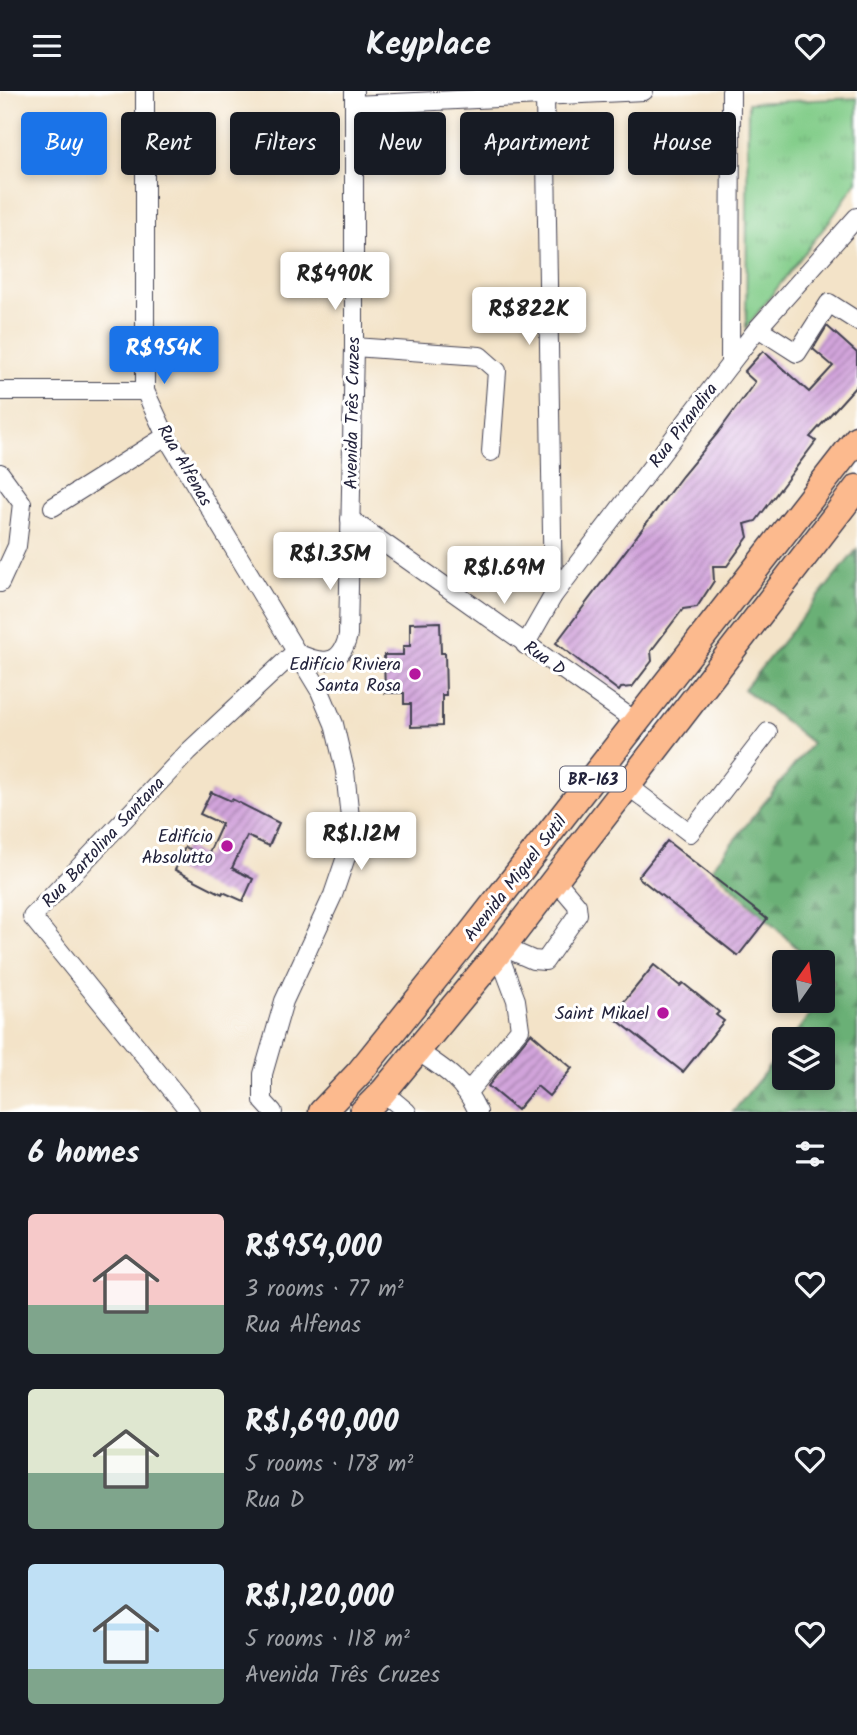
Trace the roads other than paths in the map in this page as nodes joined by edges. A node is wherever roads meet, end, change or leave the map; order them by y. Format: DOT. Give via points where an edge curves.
graph roads {
  1 [pos="145,91"];
  2 [pos="644,91"];
  3 [pos="732,91"];
  4 [pos="544,96"];
  5 [pos="354,98"];
  6 [pos="857,217"];
  7 [pos="857,321"];
  8 [pos="758,328"];
  9 [pos="354,347"];
  10 [pos="730,364"];
  11 [pos="0,391"];
  12 [pos="145,391"];
  13 [pos="166,436"];
  14 [pos="857,439"];
  15 [pos="491,452"];
  16 [pos="0,473"];
  17 [pos="857,488"];
  18 [pos="53,507"];
  19 [pos="350,519"];
  20 [pos="0,583"];
  21 [pos="553,596"];
  22 [pos="525,645"];
  23 [pos="295,652"];
  24 [pos="638,723"];
  25 [pos="768,732"];
  26 [pos="627,785"];
  27 [pos="555,879"];
  28 [pos="501,949"];
  29 [pos="417,1051"];
  30 [pos="468,1092"];
  31 [pos="372,1106"];
  32 [pos="265,1108"];
  33 [pos="190,1112"];
  34 [pos="322,1112"];
  35 [pos="407,1112"];
  36 [pos="478,1112"];
  1 -- 12 [label="street, Rua Alfenas"];
  2 -- 4 [label="street"];
  3 -- 10 [label="street"];
  4 -- 5 [label="street"];
  4 -- 21 [label="street"];
  5 -- 9 [label="street, Avenida Três Cruzes"];
  6 -- 8 [label="street, Rua Pirandira"];
  7 -- 8 [label="street" via="829,303 797,353"];
  8 -- 10 [label="street, Rua Pirandira"];
  9 -- 15 [label="street" via="480,356 497,371"];
  9 -- 19 [label="street, Avenida Três Cruzes"];
  10 -- 21 [label="street, Rua Pirandira"];
  11 -- 12 [label="street"];
  12 -- 13 [label="street, Rua Alfenas"];
  13 -- 18 [label="street"];
  13 -- 23 [label="street, Rua Alfenas"];
  14 -- 24 [label="highway, Avenida Miguel Sutil / BR-163"];
  16 -- 20 [label="street" via="22,503 17,546"];
  17 -- 26 [label="highway, Avenida Miguel Sutil / BR-163"];
  19 -- 22 [label="street, Rua D"];
  19 -- 23 [label="street, Avenida Três Cruzes" via="346,646 340,656 319,662"];
  21 -- 22 [label="street, Rua Pirandira"];
  22 -- 24 [label="street, Rua D"];
  23 -- 32 [label="street" via="334,724 345,771 350,829 348,851 332,895 284,1001 263,1074"];
  23 -- 33 [label="street, Rua Bartolina Santana" via="188,752 32,917"];
  24 -- 34 [label="highway, Avenida Miguel Sutil / BR-163" via="359,1073"];
  25 -- 26 [label="street" via="690,833"];
  26 -- 27 [label="highway, Avenida Miguel Sutil / BR-163"];
  27 -- 28 [label="highway, Avenida Miguel Sutil / BR-163"];
  27 -- 28 [label="street" via="577,905 578,913 545,961"];
  28 -- 29 [label="highway, Avenida Miguel Sutil / BR-163"];
  28 -- 30 [label="street" via="520,1029"];
  29 -- 30 [label="street" via="445,1069"];
  29 -- 31 [label="highway, Avenida Miguel Sutil / BR-163"];
  30 -- 36 [label="street"];
  31 -- 35 [label="street"];
}
